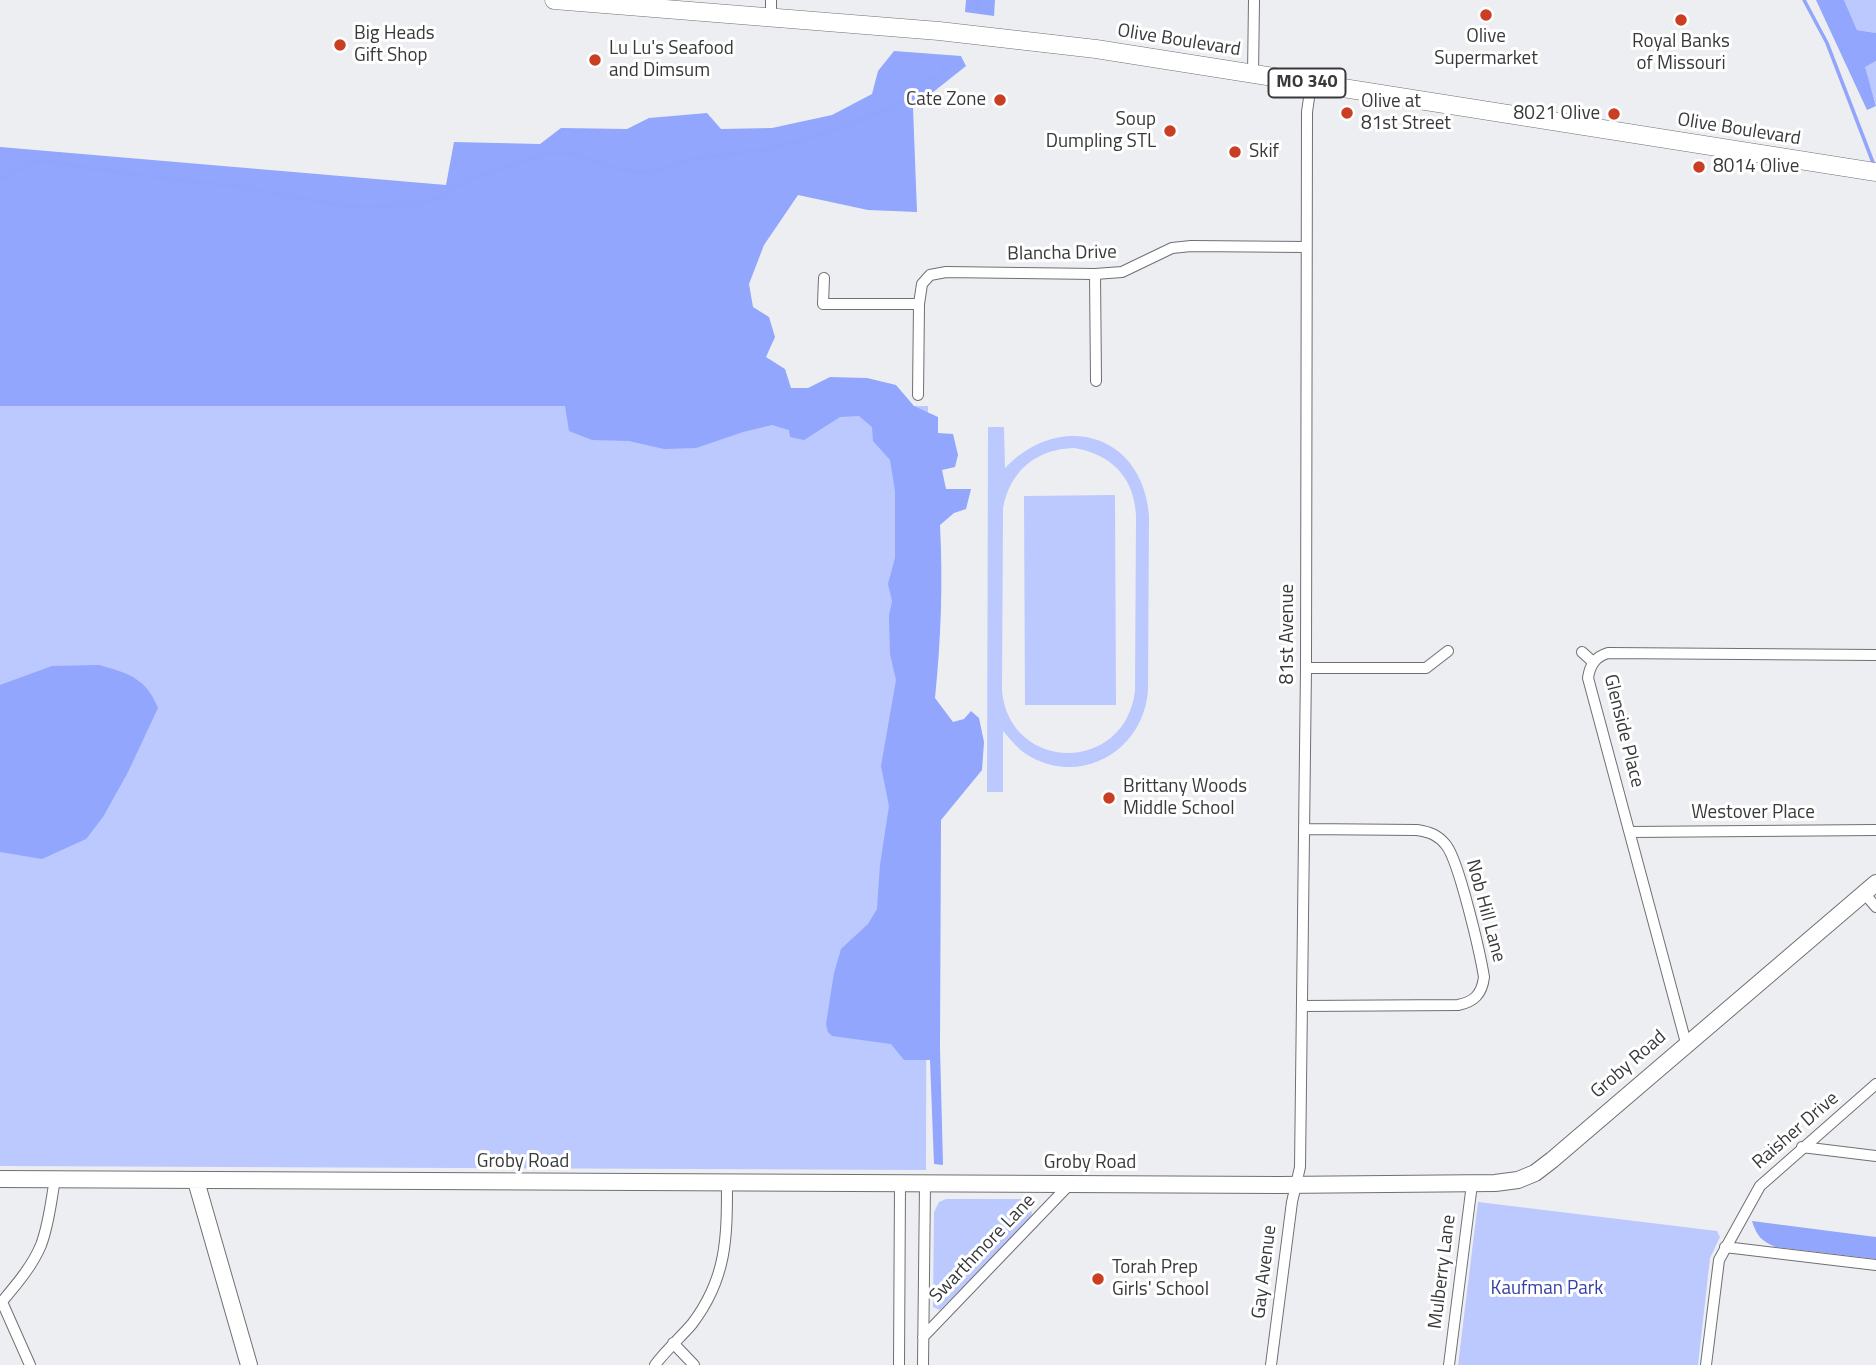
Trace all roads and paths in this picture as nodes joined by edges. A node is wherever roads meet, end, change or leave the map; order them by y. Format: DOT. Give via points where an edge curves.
graph roads {
  1 [pos="554,0"];
  2 [pos="1254,0"];
  3 [pos="771,8"];
  4 [pos="1254,75"];
  5 [pos="1311,84"];
  6 [pos="1876,172"];
  7 [pos="1306,247"];
  8 [pos="1095,274"];
  9 [pos="824,278"];
  10 [pos="919,304"];
  11 [pos="1096,381"];
  12 [pos="918,395"];
  13 [pos="1448,651"];
  14 [pos="1582,652"];
  15 [pos="1876,655"];
  16 [pos="1593,662"];
  17 [pos="1306,668"];
  18 [pos="1304,829"];
  19 [pos="1876,830"];
  20 [pos="1630,832"];
  21 [pos="1870,888"];
  22 [pos="1876,906"];
  23 [pos="1302,1006"];
  24 [pos="1686,1043"];
  25 [pos="1876,1084"];
  26 [pos="1802,1147"];
  27 [pos="1876,1156"];
  28 [pos="0,1179"];
  29 [pos="55,1180"];
  30 [pos="196,1181"];
  31 [pos="727,1183"];
  32 [pos="900,1184"];
  33 [pos="925,1184"];
  34 [pos="1472,1184"];
  35 [pos="1069,1185"];
  36 [pos="1296,1185"];
  37 [pos="1725,1247"];
  38 [pos="1876,1265"];
  39 [pos="1,1303"];
  40 [pos="923,1337"];
  41 [pos="673,1343"];
  42 [pos="30,1365"];
  43 [pos="248,1365"];
  44 [pos="655,1365"];
  45 [pos="694,1365"];
  46 [pos="899,1365"];
  47 [pos="923,1365"];
  48 [pos="1271,1365"];
  49 [pos="1449,1365"];
  50 [pos="1706,1365"];
  1 -- 3 [label="main road, Olive Boulevard / MO 340"];
  2 -- 4 [label="street"];
  3 -- 4 [label="main road, Olive Boulevard / MO 340" via="1096,49"];
  4 -- 5 [label="main road, Olive Boulevard / MO 340"];
  5 -- 6 [label="main road, Olive Boulevard / MO 340"];
  5 -- 7 [label="street, 81st Avenue"];
  7 -- 8 [label="street, Blancha Drive" via="1172,248 1122,272"];
  7 -- 17 [label="street, 81st Avenue"];
  8 -- 10 [label="street, Blancha Drive" via="946,272 930,275 922,284"];
  8 -- 11 [label="street"];
  9 -- 10 [label="street" via="824,304"];
  10 -- 12 [label="street"];
  13 -- 17 [label="street" via="1426,668"];
  14 -- 16 [label="street"];
  15 -- 16 [label="street, Glenside Place" via="1608,653"];
  16 -- 20 [label="street, Glenside Place" via="1588,678"];
  17 -- 18 [label="street, 81st Avenue"];
  18 -- 23 [label="street, 81st Avenue"];
  18 -- 23 [label="street, Nob Hill Lane" via="1418,830 1438,837 1453,857 1484,977 1477,997 1458,1005"];
  19 -- 20 [label="street, Westover Place"];
  20 -- 24 [label="street, Glenside Place"];
  21 -- 22 [label="street"];
  21 -- 24 [label="street, Groby Road"];
  23 -- 36 [label="street, 81st Avenue"];
  24 -- 34 [label="street, Groby Road" via="1535,1173 1518,1180"];
  25 -- 26 [label="street, Raisher Drive"];
  26 -- 27 [label="street"];
  26 -- 37 [label="street, Raisher Drive" via="1760,1186"];
  28 -- 29 [label="street, Groby Road"];
  29 -- 30 [label="street, Groby Road"];
  29 -- 39 [label="street" via="41,1245"];
  30 -- 31 [label="street, Groby Road"];
  30 -- 43 [label="street"];
  31 -- 32 [label="street, Groby Road"];
  31 -- 41 [label="street" via="727,1240 716,1283 691,1325"];
  32 -- 33 [label="street, Groby Road"];
  32 -- 46 [label="street, Swarthmore Lane"];
  33 -- 35 [label="street, Groby Road"];
  33 -- 40 [label="street, Swarthmore Lane"];
  34 -- 36 [label="street, Groby Road"];
  34 -- 49 [label="street, Mulberry Lane"];
  35 -- 36 [label="street, Groby Road"];
  35 -- 40 [label="street, Swarthmore Lane"];
  36 -- 48 [label="street, Gay Avenue"];
  37 -- 38 [label="street"];
  37 -- 50 [label="street, Raisher Drive" via="1719,1260"];
  39 -- 42 [label="street"];
  40 -- 47 [label="street, Swarthmore Lane"];
  41 -- 44 [label="street"];
  41 -- 45 [label="street"];
}
